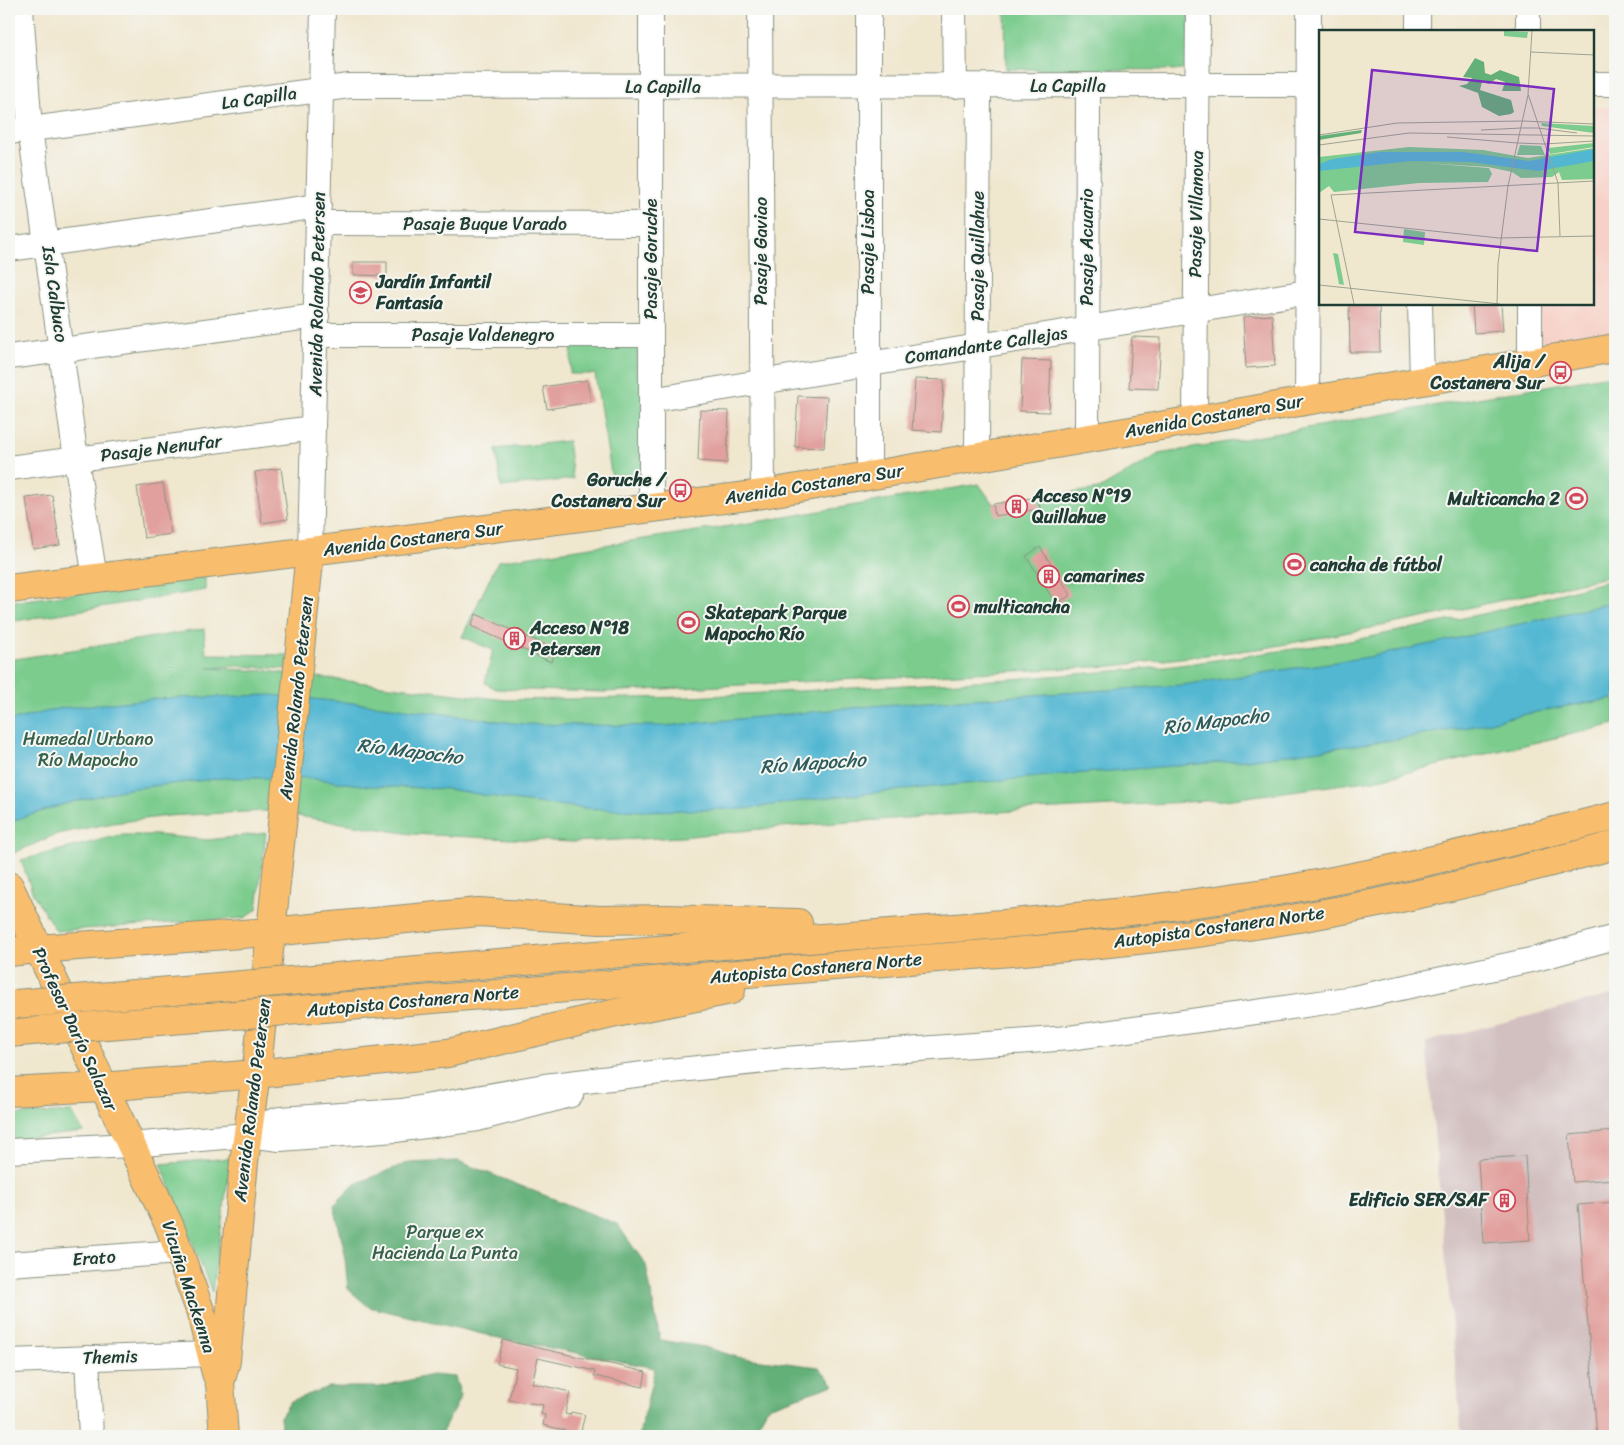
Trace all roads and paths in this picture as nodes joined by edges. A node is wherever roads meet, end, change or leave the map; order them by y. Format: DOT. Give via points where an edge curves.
graph roads {
  1 [pos="22,9"];
  2 [pos="323,9"];
  3 [pos="651,9"];
  4 [pos="760,9"];
  5 [pos="869,9"];
  6 [pos="1198,9"];
  7 [pos="1309,9"];
  8 [pos="1418,9"];
  9 [pos="1528,9"];
  10 [pos="954,12"];
  11 [pos="1418,30"];
  12 [pos="1528,30"];
  13 [pos="1594,84"];
  14 [pos="1615,84"];
  15 [pos="1314,85"];
  16 [pos="869,86"];
  17 [pos="955,86"];
  18 [pos="979,86"];
  19 [pos="1088,86"];
  20 [pos="1197,86"];
  21 [pos="651,87"];
  22 [pos="760,87"];
  23 [pos="321,89"];
  24 [pos="20,130"];
  25 [pos="319,215"];
  26 [pos="651,224"];
  27 [pos="48,243"];
  28 [pos="9,249"];
  29 [pos="1314,291"];
  30 [pos="1420,305"];
  31 [pos="1530,305"];
  32 [pos="1195,310"];
  33 [pos="316,325"];
  34 [pos="1087,328"];
  35 [pos="651,335"];
  36 [pos="977,345"];
  37 [pos="1615,348"];
  38 [pos="63,350"];
  39 [pos="9,357"];
  40 [pos="1530,362"];
  41 [pos="868,364"];
  42 [pos="1422,381"];
  43 [pos="761,382"];
  44 [pos="651,400"];
  45 [pos="1307,400"];
  46 [pos="1195,420"];
  47 [pos="314,428"];
  48 [pos="1087,438"];
  49 [pos="977,457"];
  50 [pos="76,459"];
  51 [pos="9,468"];
  52 [pos="869,476"];
  53 [pos="763,494"];
  54 [pos="651,509"];
  55 [pos="310,552"];
  56 [pos="96,578"];
  57 [pos="9,589"];
  58 [pos="1615,816"];
  59 [pos="1615,846"];
  60 [pos="9,886"];
  61 [pos="924,930"];
  62 [pos="270,932"];
  63 [pos="1615,937"];
  64 [pos="37,950"];
  65 [pos="9,952"];
  66 [pos="906,960"];
  67 [pos="12,1004"];
  68 [pos="9,1033"];
  69 [pos="256,1074"];
  70 [pos="102,1087"];
  71 [pos="9,1092"];
  72 [pos="248,1135"];
  73 [pos="131,1145"];
  74 [pos="9,1151"];
  75 [pos="179,1252"];
  76 [pos="9,1264"];
  77 [pos="211,1354"];
  78 [pos="87,1358"];
  79 [pos="9,1361"];
  80 [pos="220,1383"];
  81 [pos="91,1436"];
  82 [pos="224,1436"];
  1 -- 24 [label="street, Isla Calbuco"];
  2 -- 23 [label="street, Avenida Rolando Petersen"];
  3 -- 21 [label="street, Pasaje Goruche"];
  4 -- 22 [label="street, Pasaje Gaviao"];
  5 -- 16 [label="street, Pasaje Lisboa"];
  6 -- 20 [label="street, Pasaje Villanova"];
  7 -- 15 [label="street"];
  8 -- 11 [label="street"];
  9 -- 12 [label="street"];
  10 -- 17 [label="street"];
  13 -- 14 [label="street"];
  15 -- 20 [label="street, La Capilla"];
  15 -- 29 [label="street"];
  16 -- 17 [label="street, La Capilla"];
  16 -- 22 [label="street, La Capilla"];
  16 -- 41 [label="street, Pasaje Lisboa"];
  17 -- 18 [label="street, La Capilla"];
  18 -- 19 [label="street, La Capilla"];
  18 -- 36 [label="street, Pasaje Quillahue"];
  19 -- 20 [label="street, La Capilla"];
  19 -- 34 [label="street, Pasaje Acuario"];
  20 -- 32 [label="street, Pasaje Villanova"];
  21 -- 22 [label="street, La Capilla"];
  21 -- 23 [label="street, La Capilla" via="359,86"];
  21 -- 26 [label="street, Pasaje Goruche"];
  22 -- 43 [label="street, Pasaje Gaviao"];
  23 -- 24 [label="street, La Capilla"];
  23 -- 25 [label="street, Avenida Rolando Petersen"];
  24 -- 27 [label="street, Isla Calbuco"];
  25 -- 26 [label="street, Pasaje Buque Varado"];
  25 -- 27 [label="street, Pasaje Buque Varado"];
  25 -- 33 [label="street, Avenida Rolando Petersen"];
  26 -- 35 [label="street, Pasaje Goruche"];
  27 -- 28 [label="street, Pasaje Buque Varado"];
  27 -- 38 [label="street, Isla Calbuco"];
  29 -- 32 [label="street, Comandante Callejas"];
  29 -- 45 [label="street"];
  30 -- 42 [label="street"];
  31 -- 40 [label="street"];
  32 -- 34 [label="street, Comandante Callejas"];
  32 -- 46 [label="street, Pasaje Villanova"];
  33 -- 35 [label="street, Pasaje Valdenegro"];
  33 -- 38 [label="street, Pasaje Valdenegro"];
  33 -- 47 [label="street, Avenida Rolando Petersen"];
  34 -- 36 [label="street, Comandante Callejas"];
  34 -- 48 [label="street, Pasaje Acuario"];
  35 -- 44 [label="street, Pasaje Goruche"];
  36 -- 41 [label="street, Comandante Callejas"];
  36 -- 49 [label="street, Pasaje Quillahue"];
  37 -- 40 [label="main road, Avenida Costanera Sur"];
  38 -- 39 [label="street, Pasaje Valdenegro"];
  38 -- 50 [label="street, Isla Calbuco"];
  40 -- 42 [label="main road, Avenida Costanera Sur"];
  41 -- 43 [label="street, Comandante Callejas"];
  41 -- 52 [label="street, Pasaje Lisboa"];
  42 -- 45 [label="main road, Avenida Costanera Sur"];
  43 -- 44 [label="street, Comandante Callejas"];
  43 -- 53 [label="street, Pasaje Gaviao"];
  44 -- 54 [label="street, Pasaje Goruche"];
  45 -- 46 [label="main road, Avenida Costanera Sur"];
  46 -- 48 [label="main road, Avenida Costanera Sur"];
  47 -- 50 [label="street, Pasaje Nenufar"];
  47 -- 55 [label="street, Avenida Rolando Petersen"];
  48 -- 49 [label="main road, Avenida Costanera Sur"];
  49 -- 52 [label="main road, Avenida Costanera Sur"];
  50 -- 51 [label="street, Pasaje Nenufar"];
  50 -- 56 [label="street, Isla Calbuco"];
  52 -- 53 [label="main road, Avenida Costanera Sur"];
  53 -- 54 [label="main road, Avenida Costanera Sur"];
  54 -- 55 [label="main road, Avenida Costanera Sur"];
  55 -- 56 [label="main road, Avenida Costanera Sur"];
  55 -- 62 [label="main road, Avenida Rolando Petersen"];
  56 -- 57 [label="main road, Avenida Costanera Sur"];
  58 -- 61 [label="main road, Autopista Costanera Norte" via="1433,860 1278,891 1088,915"];
  59 -- 66 [label="main road, Autopista Costanera Norte" via="1445,888 1277,921 1159,938"];
  60 -- 64 [label="main road, Profesor Darío Salazar"];
  61 -- 62 [label="main road" via="869,925 600,920 479,912"];
  61 -- 67 [label="main road, Autopista Costanera Norte, bridge"];
  62 -- 64 [label="main road"];
  62 -- 69 [label="main road, Avenida Rolando Petersen"];
  63 -- 72 [label="street" via="1540,958 1354,998 1069,1038 785,1059 545,1086 402,1111 280,1119 264,1124"];
  64 -- 65 [label="main road"];
  64 -- 70 [label="main road, Profesor Darío Salazar"];
  66 -- 68 [label="main road, Autopista Costanera Norte, bridge"];
  66 -- 69 [label="main road" via="658,1004 448,1053"];
  69 -- 70 [label="main road"];
  69 -- 72 [label="main road, Avenida Rolando Petersen"];
  70 -- 71 [label="main road"];
  70 -- 73 [label="main road, Profesor Darío Salazar"];
  72 -- 73 [label="street"];
  72 -- 80 [label="main road, Avenida Rolando Petersen" via="226,1361"];
  73 -- 74 [label="street"];
  73 -- 75 [label="main road, Vicuña Mackenna"];
  75 -- 76 [label="street, Erato"];
  75 -- 77 [label="main road, Vicuña Mackenna"];
  77 -- 78 [label="street, Themis"];
  77 -- 80 [label="main road, Vicuña Mackenna"];
  78 -- 79 [label="street, Themis"];
  78 -- 81 [label="street"];
  80 -- 82 [label="main road, Vicuña Mackenna"];
}
